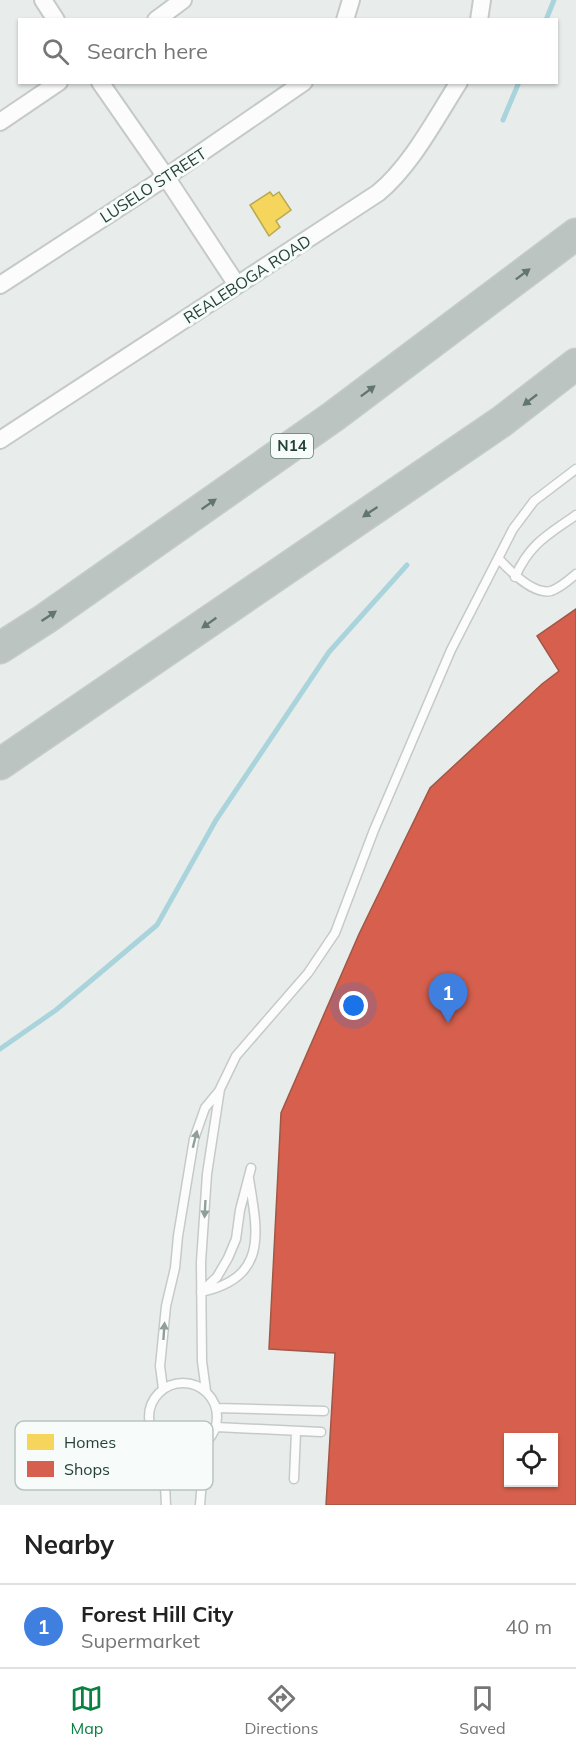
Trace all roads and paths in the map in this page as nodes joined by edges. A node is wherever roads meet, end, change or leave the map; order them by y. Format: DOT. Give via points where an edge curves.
graph roads {
  1 [pos="43,0"];
  2 [pos="183,0"];
  3 [pos="351,0"];
  4 [pos="482,0"];
  5 [pos="55,18"];
  6 [pos="159,18"];
  7 [pos="346,18"];
  8 [pos="479,18"];
  9 [pos="56,84"];
  10 [pos="101,84"];
  11 [pos="301,84"];
  12 [pos="458,84"];
  13 [pos="0,122"];
  14 [pos="166,177"];
  15 [pos="576,234"];
  16 [pos="0,285"];
  17 [pos="237,285"];
  18 [pos="576,364"];
  19 [pos="0,440"];
  20 [pos="576,469"];
  21 [pos="576,515"];
  22 [pos="499,559"];
  23 [pos="576,574"];
  24 [pos="515,577"];
  25 [pos="0,648"];
  26 [pos="107,693"];
  27 [pos="0,764"];
  28 [pos="0,779"];
  29 [pos="322,952"];
  30 [pos="319,971"];
  31 [pos="220,1089"];
  32 [pos="251,1168"];
  33 [pos="249,1179"];
  34 [pos="201,1292"];
  35 [pos="163,1389"];
  36 [pos="206,1391"];
  37 [pos="217,1408"];
  38 [pos="324,1411"];
  39 [pos="149,1421"];
  40 [pos="216,1427"];
  41 [pos="296,1432"];
  42 [pos="321,1432"];
  43 [pos="213,1434"];
  44 [pos="294,1479"];
  45 [pos="165,1490"];
  46 [pos="201,1490"];
  47 [pos="166,1505"];
  48 [pos="200,1505"];
  1 -- 5 [label="street"];
  2 -- 6 [label="street"];
  3 -- 7 [label="street"];
  4 -- 8 [label="street"];
  9 -- 13 [label="street"];
  10 -- 14 [label="street"];
  11 -- 14 [label="street, LUSELO STREET"];
  12 -- 17 [label="street, REALEBOGA ROAD" via="386,186"];
  14 -- 16 [label="street, LUSELO STREET"];
  14 -- 17 [label="street"];
  25 -- 15 [label="highway, N14, one-way" via="334,416"];
  17 -- 19 [label="street, REALEBOGA ROAD"];
  18 -- 26 [label="highway, one-way" via="501,422"];
  20 -- 22 [label="lane" via="545,491 524,513"];
  21 -- 24 [label="lane" via="535,545"];
  22 -- 24 [label="lane"];
  22 -- 29 [label="lane" via="452,650 374,830 335,933"];
  23 -- 24 [label="lane" via="556,589 546,591"];
  26 -- 27 [label="highway"];
  26 -- 28 [label="highway"];
  29 -- 30 [label="lane"];
  29 -- 31 [label="lane" via="236,1056"];
  31 -- 34 [label="lane, one-way" via="207,1174"];
  35 -- 31 [label="lane, one-way" via="160,1366 166,1306 194,1139 205,1108"];
  32 -- 33 [label="lane"];
  33 -- 34 [label="lane" via="228,1258 217,1277"];
  33 -- 34 [label="lane" via="255,1214 253,1255 243,1273"];
  34 -- 36 [label="lane"];
  35 -- 36 [label="lane" via="185,1383"];
  35 -- 39 [label="lane" via="152,1404"];
  36 -- 37 [label="lane"];
  37 -- 38 [label="lane"];
  37 -- 40 [label="lane"];
  40 -- 41 [label="lane"];
  40 -- 43 [label="lane"];
  41 -- 42 [label="lane"];
  41 -- 44 [label="lane"];
  45 -- 47 [label="lane"];
  46 -- 48 [label="lane"];
}
